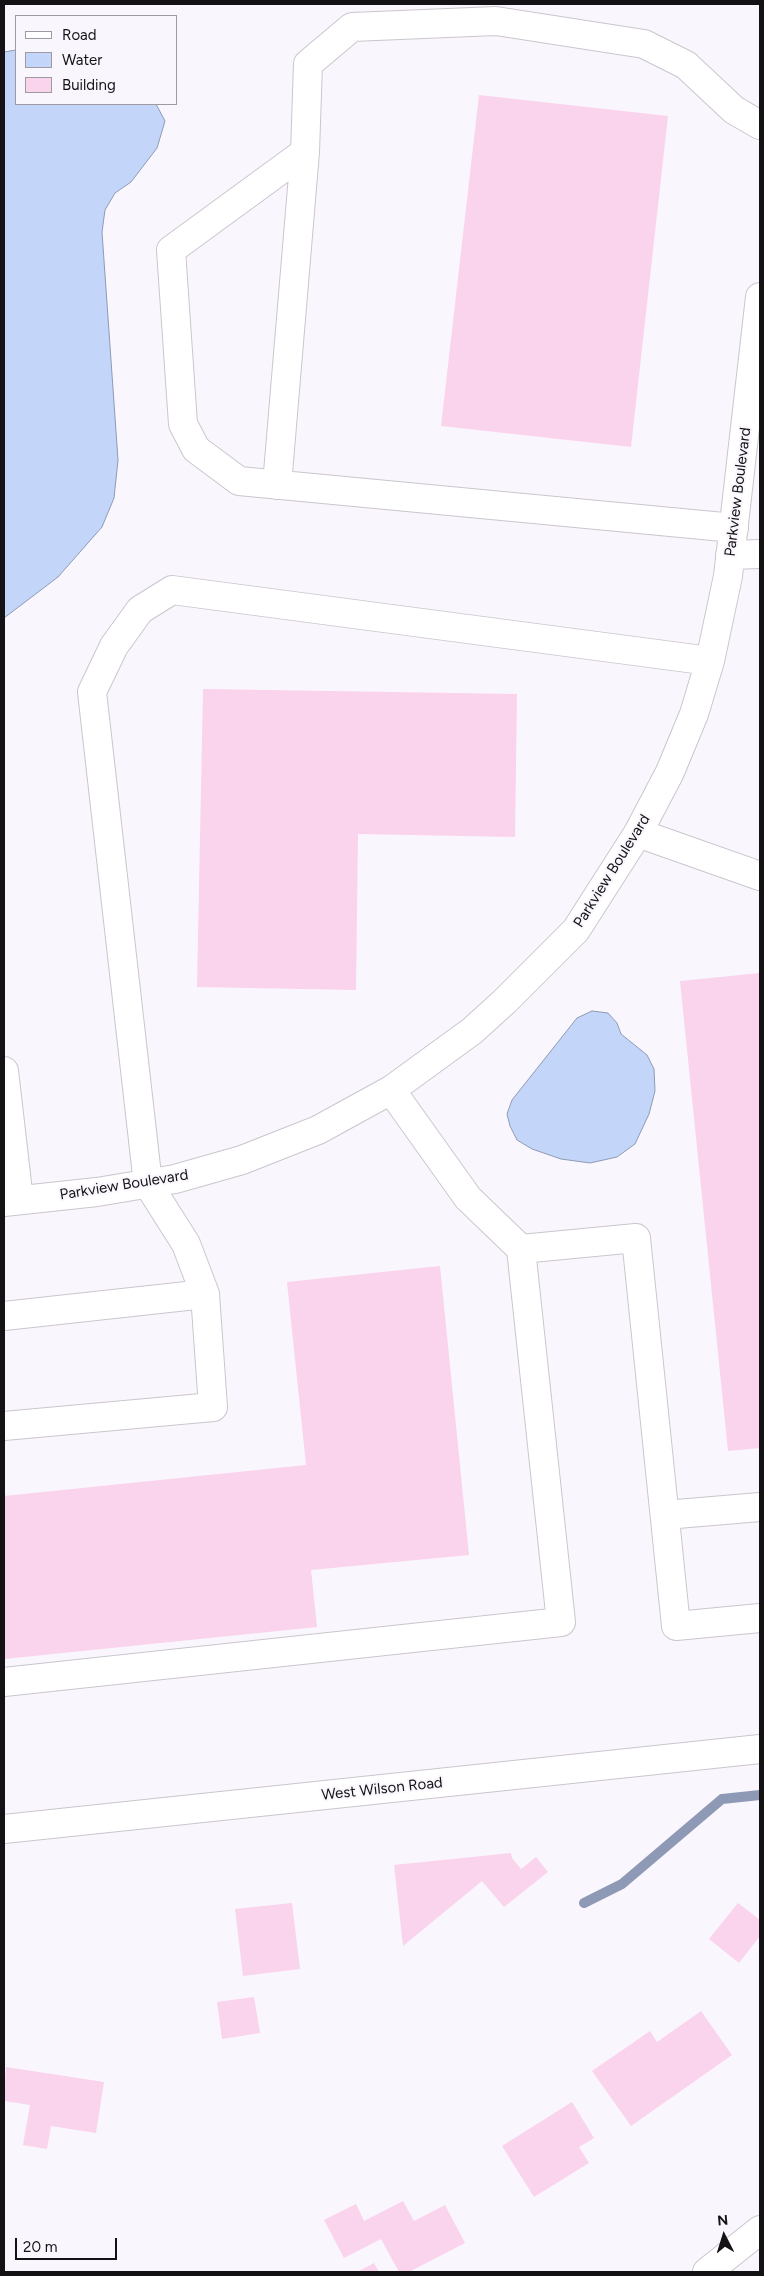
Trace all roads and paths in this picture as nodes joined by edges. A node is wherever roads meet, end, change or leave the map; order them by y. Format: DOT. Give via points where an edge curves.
graph roads {
  1 [pos="760,125"];
  2 [pos="305,152"];
  3 [pos="760,297"];
  4 [pos="277,485"];
  5 [pos="734,528"];
  6 [pos="760,554"];
  7 [pos="730,555"];
  8 [pos="710,661"];
  9 [pos="638,833"];
  10 [pos="760,876"];
  11 [pos="4,1071"];
  12 [pos="391,1090"];
  13 [pos="148,1184"];
  14 [pos="12,1201"];
  15 [pos="521,1249"];
  16 [pos="205,1294"];
  17 [pos="4,1316"];
  18 [pos="4,1426"];
  19 [pos="760,1507"];
  20 [pos="665,1515"];
  21 [pos="760,1618"];
  22 [pos="4,1682"];
  23 [pos="760,1749"];
  24 [pos="4,1829"];
  25 [pos="760,2230"];
  26 [pos="707,2272"];
  1 -- 2 [label="street" via="734,110 686,66 644,44 496,22 352,27 308,64"];
  2 -- 4 [label="street"];
  2 -- 4 [label="street" via="171,250 183,424 196,449 240,481"];
  3 -- 5 [label="street, Parkview Boulevard"];
  4 -- 5 [label="street"];
  5 -- 7 [label="street, Parkview Boulevard"];
  6 -- 7 [label="street"];
  7 -- 8 [label="street, Parkview Boulevard"];
  8 -- 9 [label="street, Parkview Boulevard" via="694,714 670,772"];
  8 -- 13 [label="street" via="172,590 140,610 114,646 92,692"];
  9 -- 10 [label="street"];
  9 -- 12 [label="street, Parkview Boulevard" via="576,930 472,1031"];
  11 -- 14 [label="street"];
  12 -- 13 [label="street, Parkview Boulevard" via="318,1130 242,1160"];
  12 -- 15 [label="street" via="468,1198"];
  13 -- 14 [label="street, Parkview Boulevard"];
  13 -- 16 [label="street" via="186,1244"];
  15 -- 20 [label="street" via="636,1238"];
  15 -- 22 [label="street" via="561,1622"];
  16 -- 17 [label="street"];
  16 -- 18 [label="street" via="213,1407"];
  19 -- 20 [label="street"];
  20 -- 21 [label="street" via="676,1626"];
  23 -- 24 [label="street, West Wilson Road"];
  25 -- 26 [label="street"];
}
